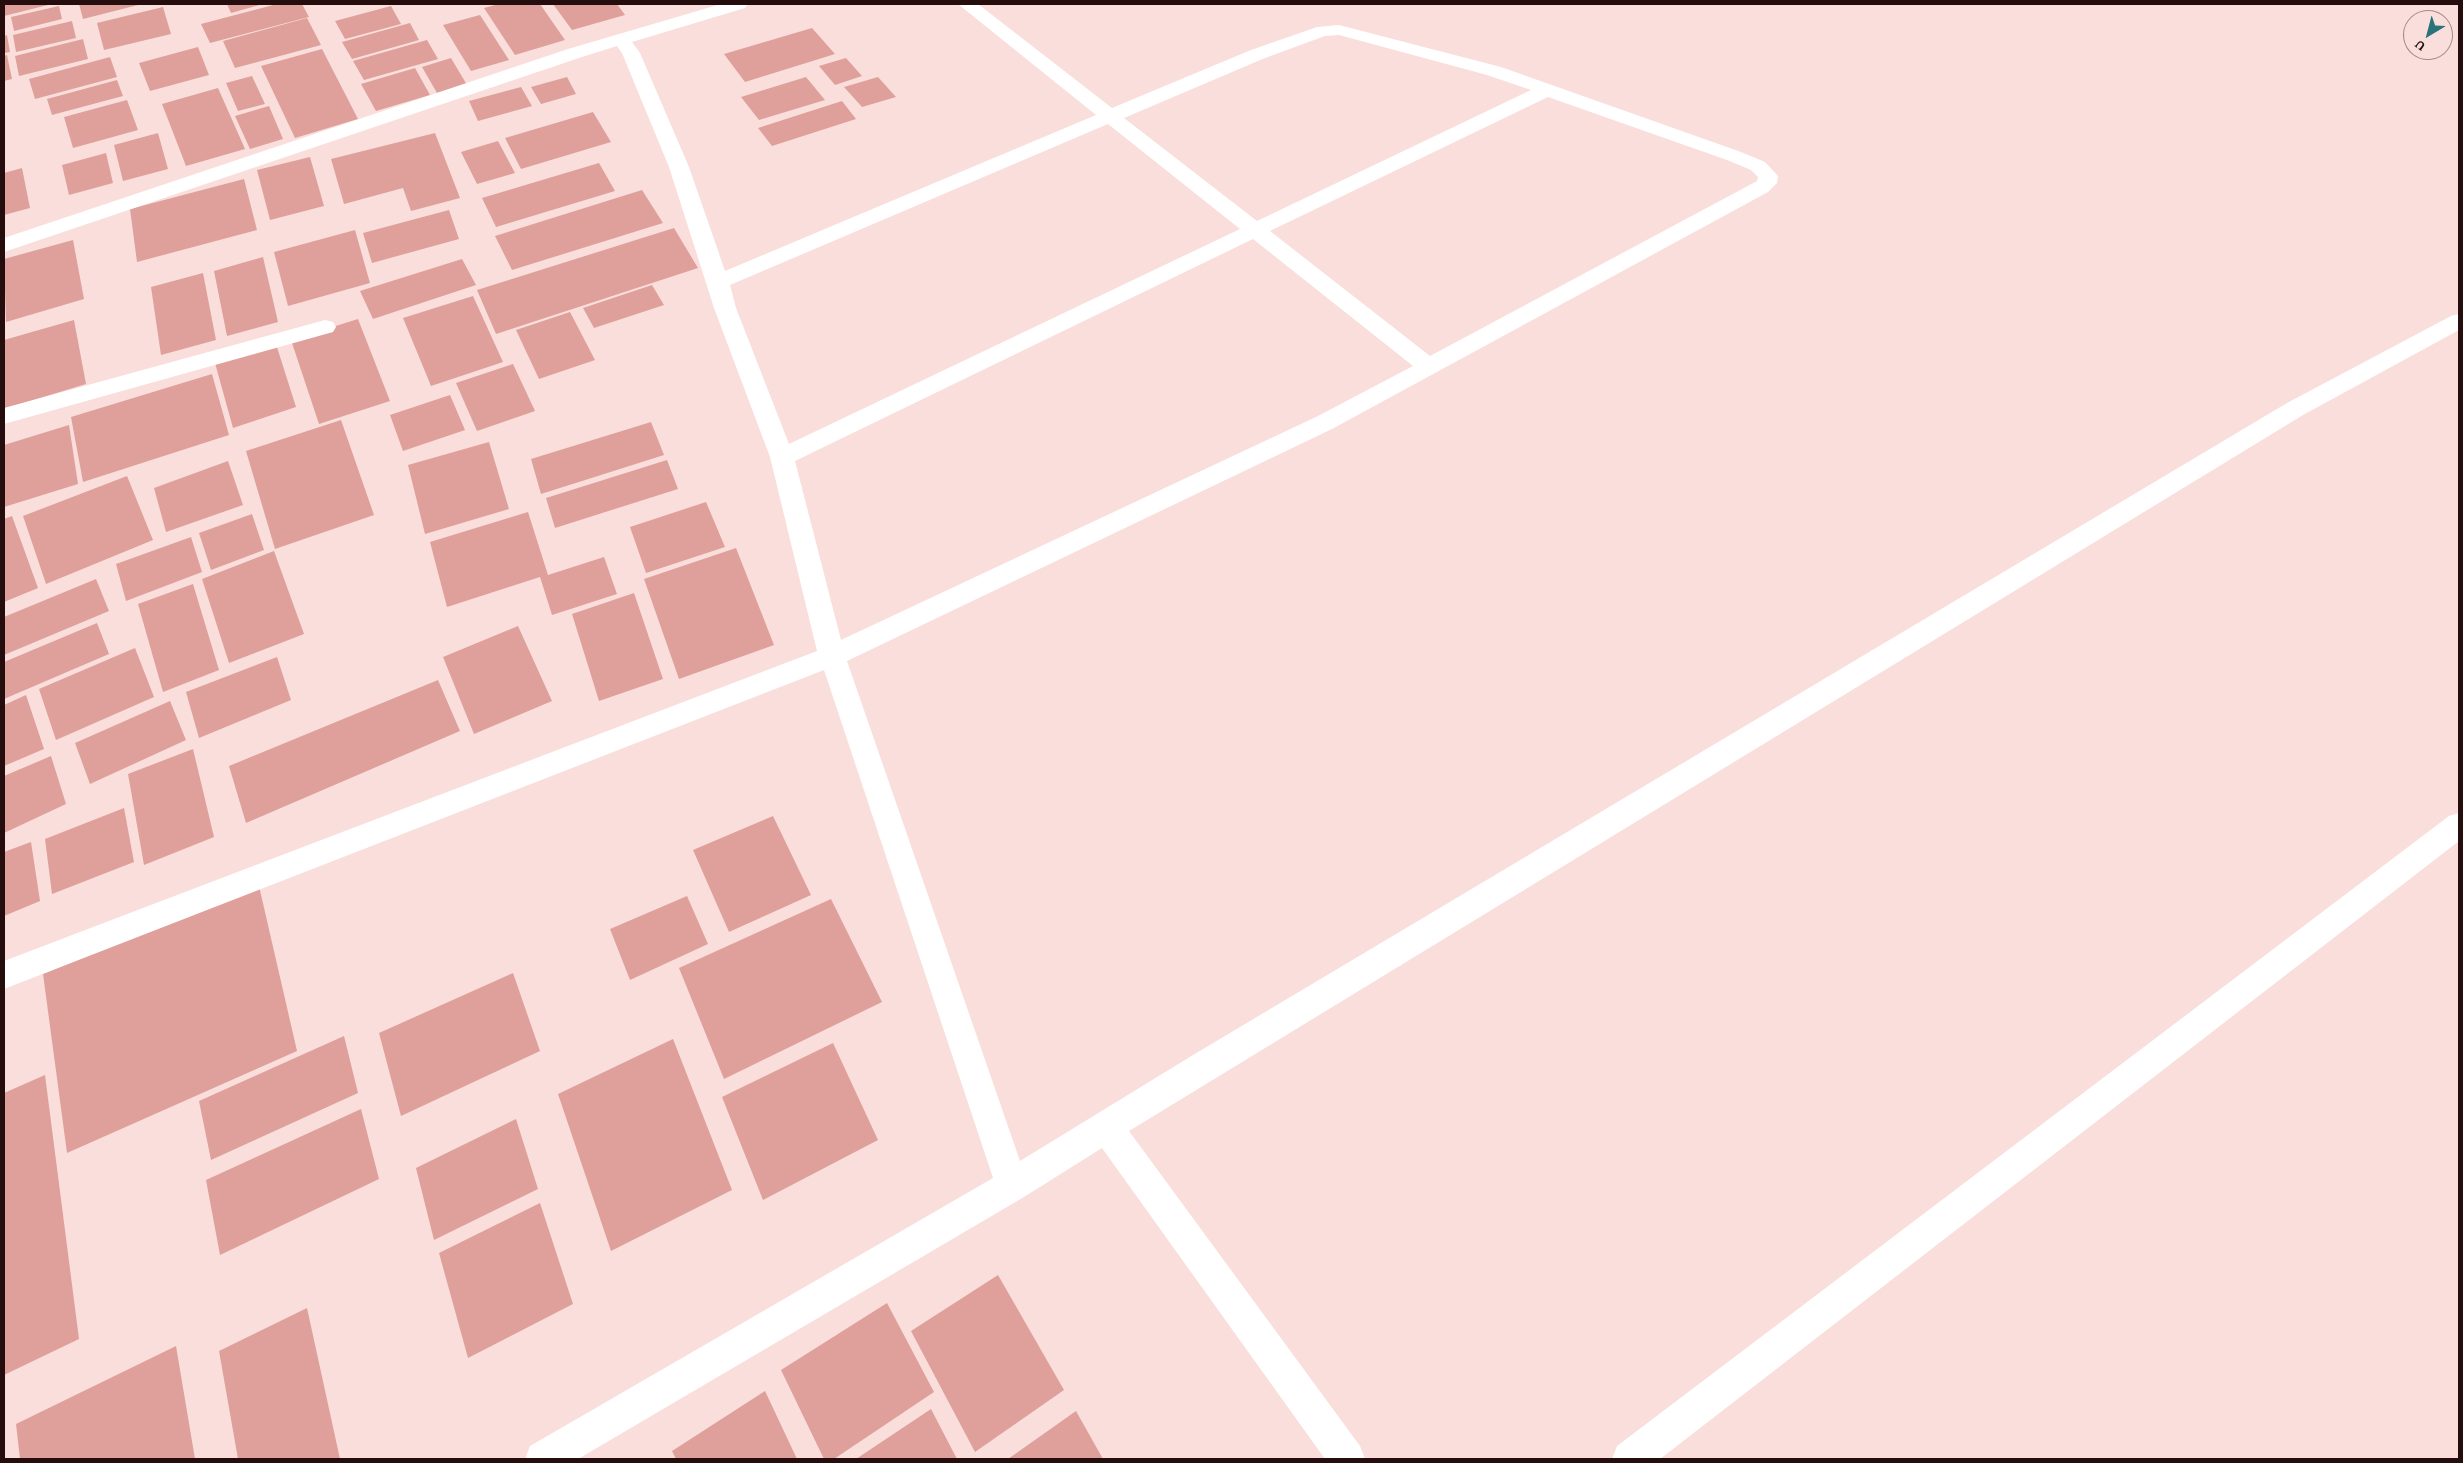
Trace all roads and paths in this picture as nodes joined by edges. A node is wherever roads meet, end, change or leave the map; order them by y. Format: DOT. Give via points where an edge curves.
graph roads {
  1 [pos="739,4"];
  2 [pos="967,4"];
  3 [pos="622,40"];
  4 [pos="1547,90"];
  5 [pos="1110,116"];
  6 [pos="1255,230"];
  7 [pos="4,245"];
  8 [pos="718,282"];
  9 [pos="325,327"];
  10 [pos="2452,332"];
  11 [pos="1428,366"];
  12 [pos="4,416"];
  13 [pos="782,457"];
  14 [pos="832,656"];
  15 [pos="2459,825"];
  16 [pos="4,975"];
  17 [pos="1106,1126"];
  18 [pos="1012,1185"];
  19 [pos="544,1459"];
  20 [pos="1347,1459"];
  21 [pos="1630,1459"];
  1 -- 3 [label="street"];
  2 -- 5 [label="street"];
  3 -- 7 [label="street"];
  3 -- 8 [label="street" via="632,53 679,168"];
  4 -- 5 [label="street" via="1465,63 1339,30 1323,30"];
  4 -- 6 [label="street"];
  4 -- 11 [label="street" via="1758,166 1768,176 1767,183"];
  5 -- 6 [label="street"];
  5 -- 8 [label="street"];
  6 -- 11 [label="street"];
  6 -- 13 [label="street"];
  8 -- 13 [label="street"];
  9 -- 12 [label="street"];
  10 -- 17 [label="street" via="2296,409"];
  11 -- 14 [label="street" via="1324,423"];
  13 -- 14 [label="street"];
  14 -- 16 [label="street"];
  14 -- 18 [label="street"];
  15 -- 21 [label="street"];
  17 -- 18 [label="street"];
  17 -- 20 [label="street"];
  18 -- 19 [label="street"];
}
